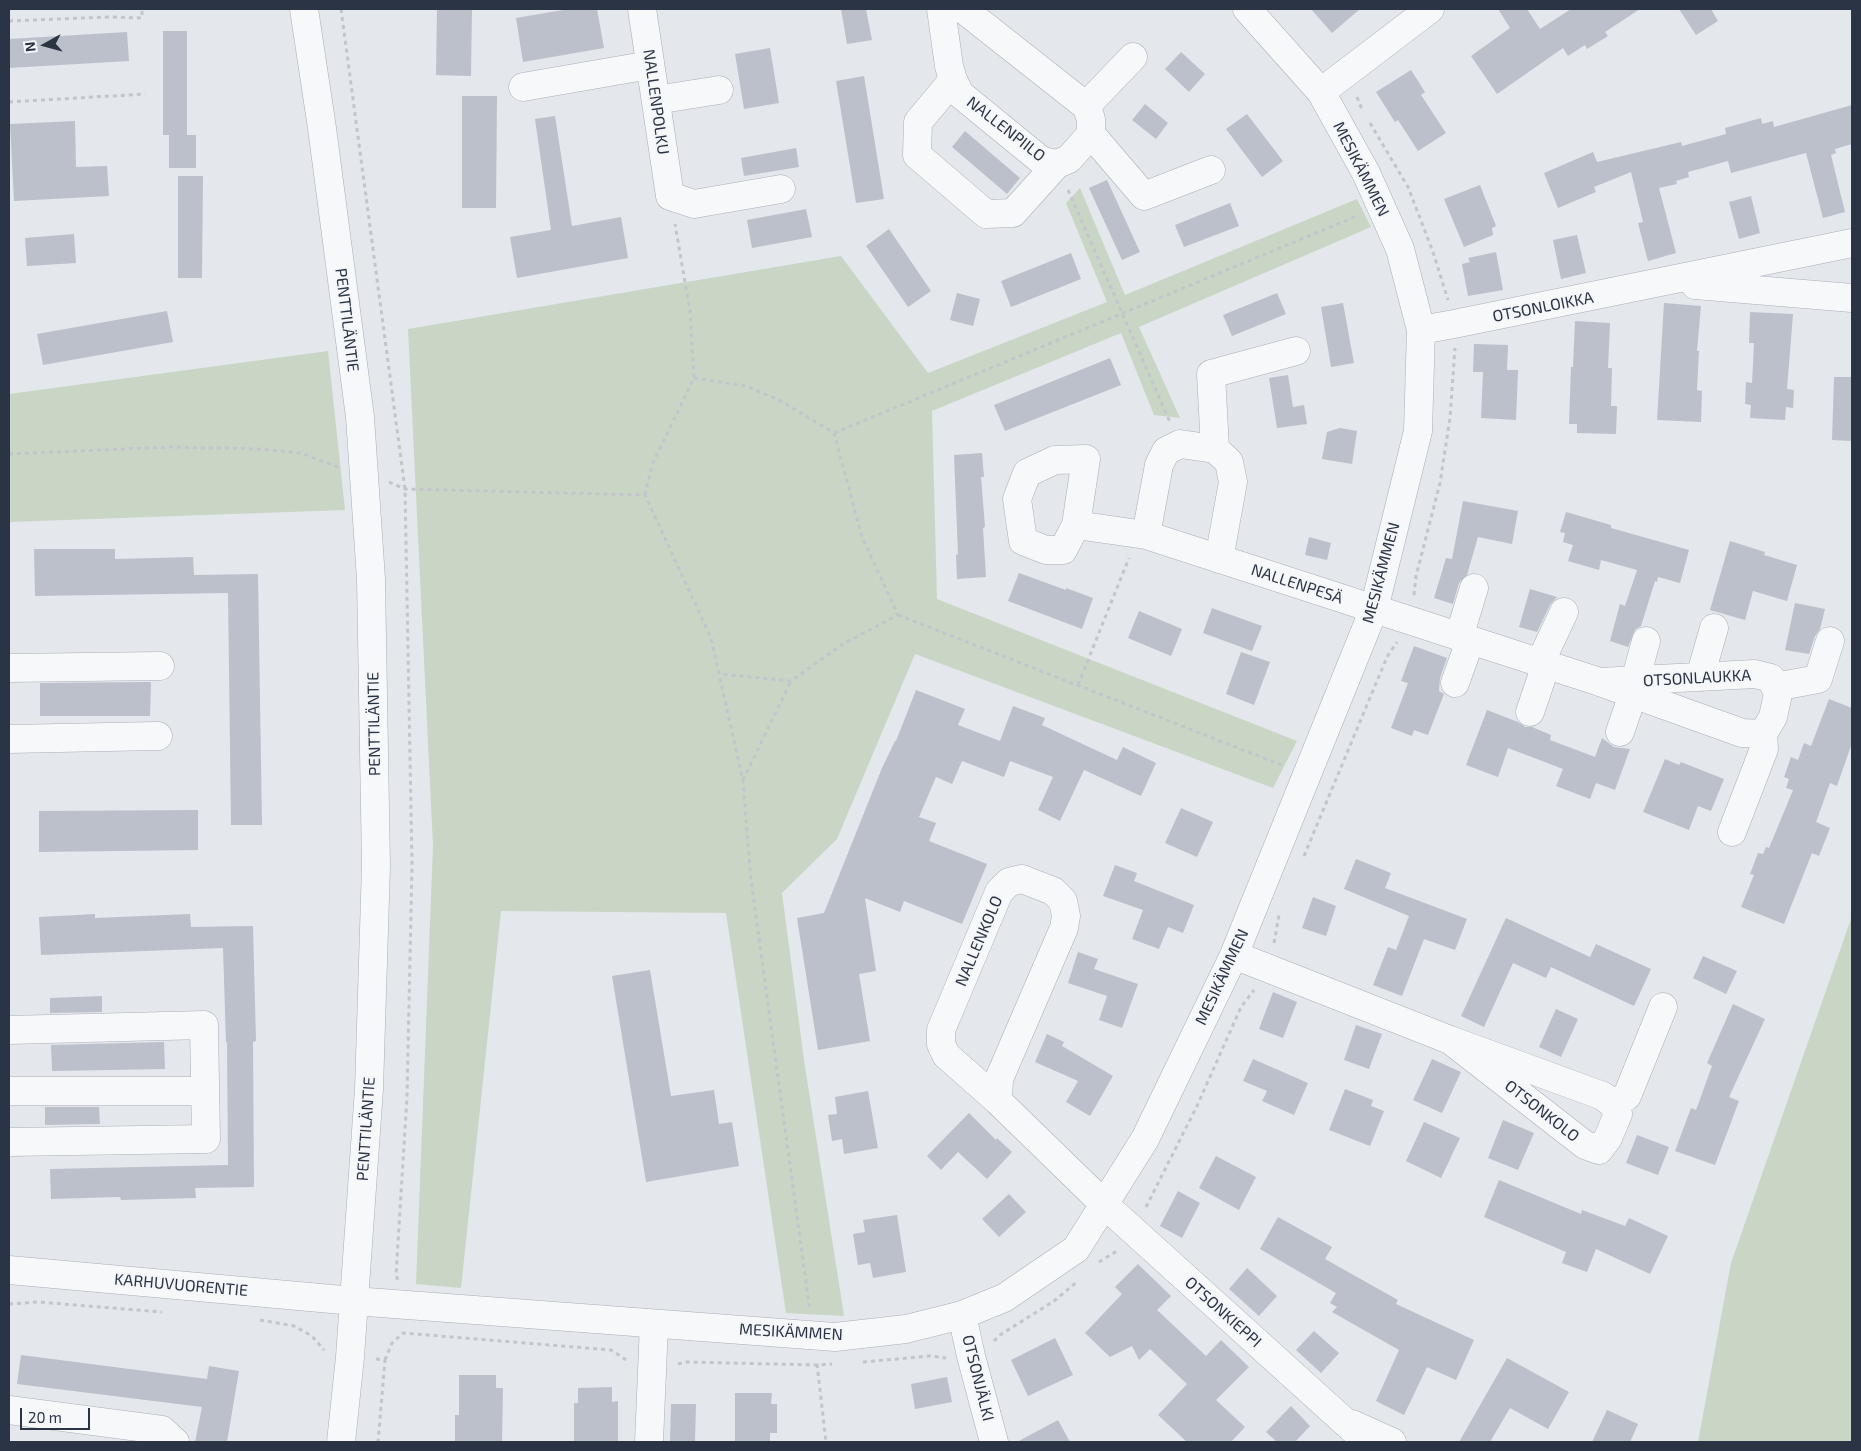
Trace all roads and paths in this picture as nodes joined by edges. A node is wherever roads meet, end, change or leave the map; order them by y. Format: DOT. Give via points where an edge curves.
graph roads {
  1 [pos="142,9"];
  2 [pos="304,9"];
  3 [pos="642,9"];
  4 [pos="941,9"];
  5 [pos="963,9"];
  6 [pos="1247,9"];
  7 [pos="1430,9"];
  8 [pos="9,20"];
  9 [pos="1132,57"];
  10 [pos="650,65"];
  11 [pos="1345,74"];
  12 [pos="953,80"];
  13 [pos="523,87"];
  14 [pos="719,90"];
  15 [pos="1321,92"];
  16 [pos="145,94"];
  17 [pos="656,100"];
  18 [pos="9,102"];
  19 [pos="1086,106"];
  20 [pos="1091,134"];
  21 [pos="1057,164"];
  22 [pos="1211,170"];
  23 [pos="1408,187"];
  24 [pos="780,189"];
  25 [pos="670,196"];
  26 [pos="1380,203"];
  27 [pos="1852,243"];
  28 [pos="1664,282"];
  29 [pos="1852,298"];
  30 [pos="1122,313"];
  31 [pos="1454,324"];
  32 [pos="1421,330"];
  33 [pos="1296,351"];
  34 [pos="694,378"];
  35 [pos="834,433"];
  36 [pos="1180,444"];
  37 [pos="1215,449"];
  38 [pos="9,454"];
  39 [pos="364,471"];
  40 [pos="645,495"];
  41 [pos="1076,525"];
  42 [pos="1146,536"];
  43 [pos="1219,559"];
  44 [pos="1474,588"];
  45 [pos="1374,609"];
  46 [pos="1564,612"];
  47 [pos="898,615"];
  48 [pos="1408,621"];
  49 [pos="1714,628"];
  50 [pos="1465,639"];
  51 [pos="1646,641"];
  52 [pos="1830,641"];
  53 [pos="1543,664"];
  54 [pos="160,666"];
  55 [pos="9,668"];
  56 [pos="720,674"];
  57 [pos="1700,677"];
  58 [pos="791,680"];
  59 [pos="1455,683"];
  60 [pos="1078,685"];
  61 [pos="1775,686"];
  62 [pos="1634,687"];
  63 [pos="1530,712"];
  64 [pos="1620,732"];
  65 [pos="1763,734"];
  66 [pos="158,736"];
  67 [pos="9,739"];
  68 [pos="1307,775"];
  69 [pos="743,781"];
  70 [pos="1334,785"];
  71 [pos="1732,832"];
  72 [pos="1301,863"];
  73 [pos="1283,907"];
  74 [pos="1234,955"];
  75 [pos="1267,967"];
  76 [pos="1663,1007"];
  77 [pos="9,1030"];
  78 [pos="1450,1040"];
  79 [pos="9,1091"];
  80 [pos="205,1091"];
  81 [pos="998,1101"];
  82 [pos="1613,1104"];
  83 [pos="9,1142"];
  84 [pos="1104,1205"];
  85 [pos="1134,1232"];
  86 [pos="1096,1265"];
  87 [pos="9,1270"];
  88 [pos="1082,1277"];
  89 [pos="354,1301"];
  90 [pos="9,1304"];
  91 [pos="166,1312"];
  92 [pos="962,1314"];
  93 [pos="255,1319"];
  94 [pos="654,1324"];
  95 [pos="814,1336"];
  96 [pos="971,1356"];
  97 [pos="350,1357"];
  98 [pos="385,1360"];
  99 [pos="855,1362"];
  100 [pos="836,1364"];
  101 [pos="652,1365"];
  102 [pos="817,1365"];
  103 [pos="9,1410"];
  104 [pos="1342,1419"];
  105 [pos="175,1442"];
  106 [pos="341,1442"];
  107 [pos="378,1442"];
  108 [pos="649,1442"];
  109 [pos="826,1442"];
  110 [pos="994,1442"];
  111 [pos="1367,1442"];
  112 [pos="1392,1442"];
  1 -- 8 [label="path" via="142,18"];
  2 -- 39 [label="street, PENTTILÄNTIE" via="360,417"];
  3 -- 10 [label="street, NALLENPOLKU"];
  4 -- 12 [label="street, NALLENPIILO"];
  5 -- 19 [label="street"];
  6 -- 15 [label="street, MESIKÄMMEN"];
  7 -- 11 [label="street"];
  9 -- 19 [label="street"];
  10 -- 13 [label="street"];
  10 -- 17 [label="street, NALLENPOLKU"];
  11 -- 15 [label="street"];
  11 -- 23 [label="path" via="1363,112"];
  12 -- 21 [label="street, NALLENPIILO" via="960,94 1042,161"];
  12 -- 21 [label="street" via="918,122 917,155 986,214 1013,213"];
  14 -- 17 [label="street"];
  15 -- 26 [label="street, MESIKÄMMEN"];
  16 -- 18 [label="path"];
  17 -- 25 [label="street, NALLENPOLKU"];
  19 -- 20 [label="street" via="1091,119"];
  20 -- 21 [label="street, NALLENPIILO" via="1069,159"];
  20 -- 22 [label="street" via="1144,196"];
  21 -- 30 [label="path"];
  23 -- 26 [label="path"];
  23 -- 31 [label="path" via="1433,252"];
  24 -- 25 [label="street" via="694,204"];
  25 -- 34 [label="path" via="690,311"];
  26 -- 30 [label="path" via="1355,217"];
  26 -- 32 [label="street, MESIKÄMMEN" via="1400,249"];
  27 -- 28 [label="street, OTSONLOIKKA"];
  28 -- 29 [label="street, OTSONLOIKKA"];
  28 -- 31 [label="street, OTSONLOIKKA"];
  30 -- 35 [label="path"];
  30 -- 36 [label="path"];
  31 -- 32 [label="street, OTSONLOIKKA"];
  31 -- 48 [label="path" via="1456,339 1450,418 1438,493"];
  32 -- 45 [label="street, MESIKÄMMEN" via="1418,431"];
  33 -- 37 [label="street" via="1211,374"];
  34 -- 35 [label="path" via="746,386 779,400"];
  34 -- 40 [label="path" via="652,465"];
  35 -- 47 [label="path" via="862,537"];
  36 -- 37 [label="street"];
  36 -- 42 [label="street" via="1166,450 1159,465"];
  37 -- 43 [label="street" via="1229,462 1233,482"];
  38 -- 39 [label="path" via="170,447 259,449 301,453 334,466"];
  39 -- 40 [label="path" via="405,490"];
  39 -- 89 [label="street, PENTTILÄNTIE" via="371,579 376,866 369,1089"];
  40 -- 56 [label="path" via="711,638"];
  41 -- 42 [label="street, NALLENPESÄ"];
  42 -- 43 [label="street, NALLENPESÄ"];
  42 -- 60 [label="path" via="1135,542"];
  43 -- 45 [label="street, NALLENPESÄ"];
  44 -- 50 [label="street"];
  45 -- 48 [label="street, OTSONLAUKKA"];
  45 -- 68 [label="street, MESIKÄMMEN"];
  46 -- 53 [label="street"];
  47 -- 58 [label="path" via="844,644"];
  47 -- 60 [label="path"];
  48 -- 50 [label="street, OTSONLAUKKA"];
  48 -- 70 [label="path" via="1405,632 1387,657"];
  49 -- 57 [label="street"];
  50 -- 53 [label="street, OTSONLAUKKA"];
  50 -- 59 [label="street"];
  51 -- 62 [label="street"];
  52 -- 61 [label="street" via="1818,679"];
  53 -- 62 [label="street, OTSONLAUKKA" via="1600,682"];
  53 -- 63 [label="street"];
  54 -- 55 [label="street"];
  56 -- 58 [label="path"];
  56 -- 69 [label="path"];
  57 -- 61 [label="street, OTSONLAUKKA" via="1755,674 1771,678"];
  57 -- 62 [label="street, OTSONLAUKKA"];
  58 -- 69 [label="path"];
  60 -- 68 [label="path"];
  61 -- 65 [label="street, OTSONLAUKKA" via="1778,694 1773,717"];
  62 -- 64 [label="street"];
  62 -- 65 [label="street, OTSONLAUKKA" via="1742,733"];
  65 -- 71 [label="street" via="1764,749"];
  66 -- 67 [label="street"];
  68 -- 70 [label="path"];
  68 -- 74 [label="street, MESIKÄMMEN"];
  69 -- 95 [label="path" via="751,880"];
  70 -- 72 [label="path"];
  73 -- 75 [label="path"];
  74 -- 75 [label="street, OTSONKOLO"];
  74 -- 84 [label="street, MESIKÄMMEN" via="1145,1139"];
  75 -- 78 [label="street, OTSONKOLO"];
  75 -- 85 [label="path" via="1263,978 1241,1007 1197,1106"];
  76 -- 82 [label="street" via="1627,1096"];
  77 -- 80 [label="street" via="204,1025"];
  78 -- 82 [label="street, OTSONKOLO" via="1603,1096"];
  78 -- 82 [label="street, OTSONKOLO" via="1585,1145 1599,1150 1608,1138 1618,1114"];
  79 -- 80 [label="street"];
  80 -- 83 [label="street" via="206,1139"];
  81 -- 81 [label="street, NALLENKOLO" via="946,1055 941,1044 941,1030 999,892 1009,882 1022,879 1053,891 1063,901 1066,916 1064,928 999,1079"];
  81 -- 84 [label="street, NALLENKOLO"];
  84 -- 85 [label="street, OTSONKIEPPI"];
  84 -- 92 [label="street, MESIKÄMMEN" via="1076,1249 1004,1298"];
  85 -- 86 [label="path" via="1128,1244"];
  85 -- 104 [label="street, OTSONKIEPPI"];
  87 -- 89 [label="street, KARHUVUORENTIE"];
  88 -- 96 [label="path" via="1054,1301 1000,1334 983,1353"];
  89 -- 94 [label="street, MESIKÄMMEN"];
  89 -- 97 [label="street, PENTTILÄNTIE"];
  90 -- 91 [label="path" via="38,1302"];
  92 -- 95 [label="street, MESIKÄMMEN" via="906,1329 834,1337"];
  92 -- 96 [label="street, OTSONJÄLKI"];
  93 -- 97 [label="path" via="294,1326 312,1336 328,1355"];
  94 -- 95 [label="street, MESIKÄMMEN"];
  94 -- 101 [label="street"];
  95 -- 102 [label="path"];
  96 -- 99 [label="path" via="959,1360 930,1356"];
  96 -- 110 [label="street, OTSONJÄLKI"];
  97 -- 98 [label="path"];
  97 -- 106 [label="street, PENTTILÄNTIE"];
  98 -- 101 [label="path" via="392,1343 403,1333 611,1350 633,1364"];
  98 -- 107 [label="path"];
  100 -- 102 [label="path"];
  101 -- 102 [label="path" via="687,1362"];
  101 -- 108 [label="street"];
  102 -- 109 [label="path"];
  103 -- 105 [label="street" via="162,1430"];
  104 -- 111 [label="street, OTSONKIEPPI"];
  104 -- 112 [label="street, OTSONKIEPPI"];
}
